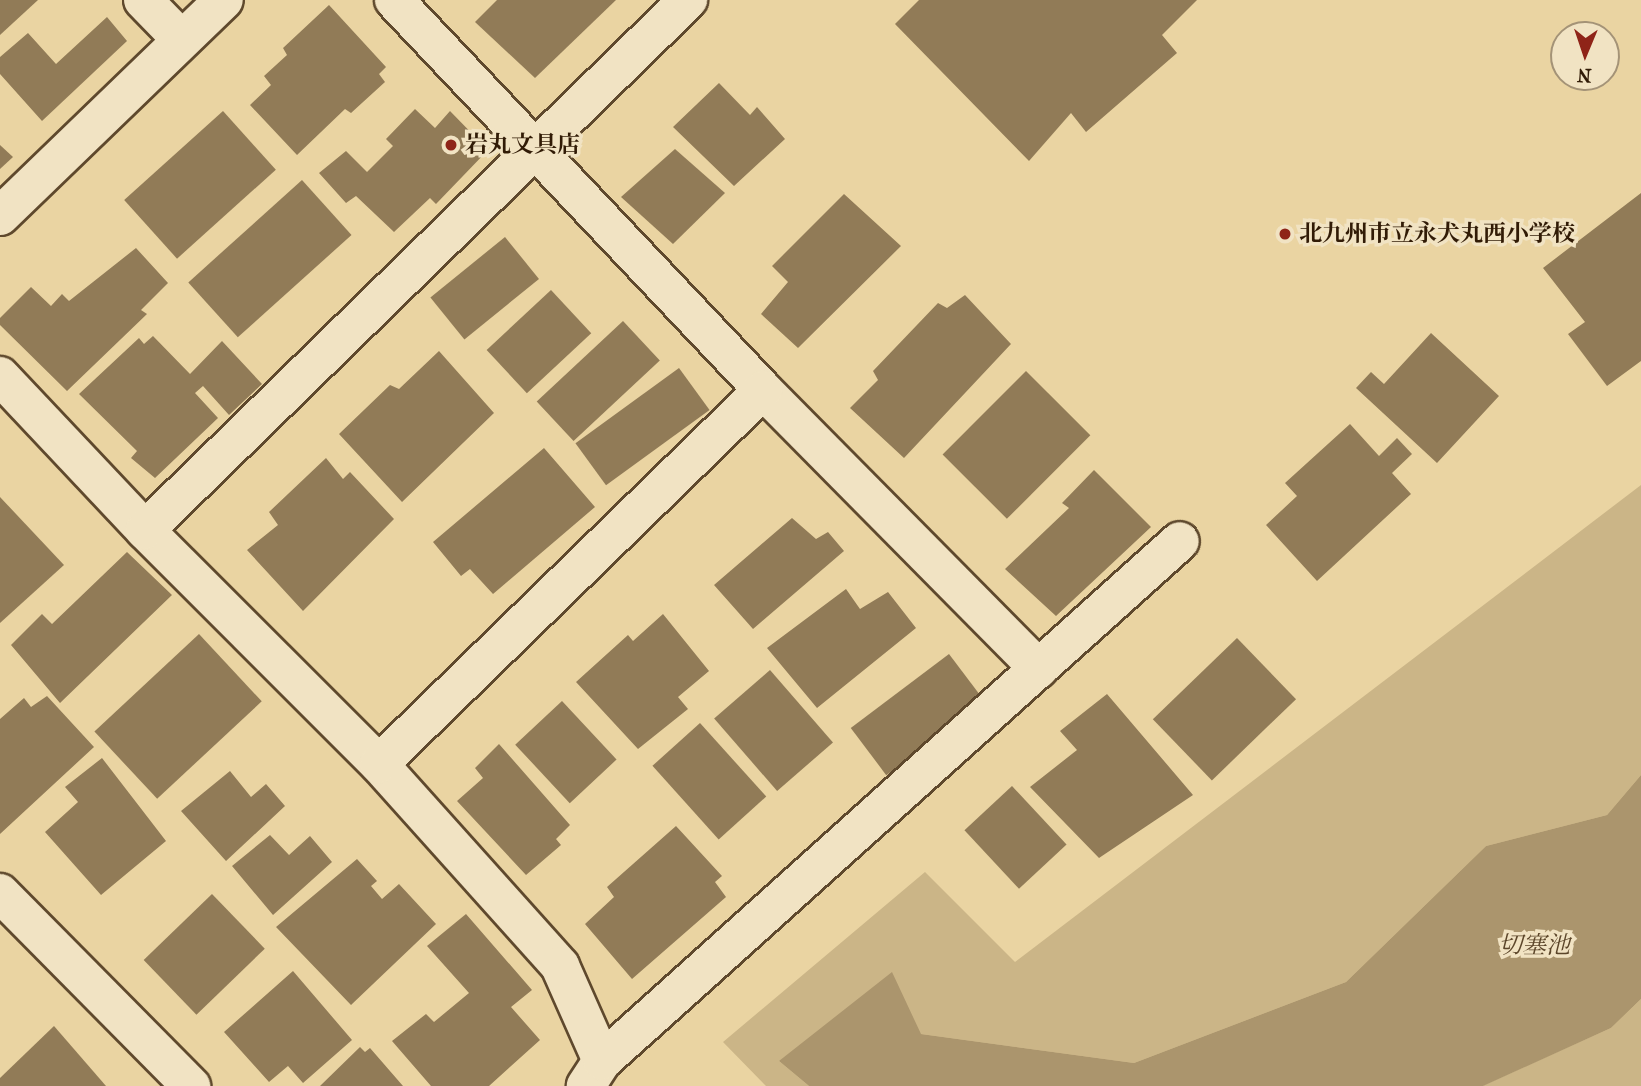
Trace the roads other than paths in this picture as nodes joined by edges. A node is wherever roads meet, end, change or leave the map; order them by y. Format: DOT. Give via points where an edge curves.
graph roads {
  1 [pos="143,0"];
  2 [pos="224,0"];
  3 [pos="394,0"];
  4 [pos="688,0"];
  5 [pos="181,39"];
  6 [pos="534,147"];
  7 [pos="0,216"];
  8 [pos="0,376"];
  9 [pos="763,390"];
  10 [pos="145,530"];
  11 [pos="1180,541"];
  12 [pos="1039,669"];
  13 [pos="379,764"];
  14 [pos="0,893"];
  15 [pos="594,1073"];
  16 [pos="191,1086"];
  1 -- 5 [label="street"];
  2 -- 5 [label="street"];
  3 -- 6 [label="street"];
  4 -- 6 [label="street"];
  5 -- 7 [label="street"];
  6 -- 9 [label="street"];
  6 -- 10 [label="street"];
  8 -- 10 [label="street"];
  9 -- 12 [label="street"];
  9 -- 13 [label="street"];
  10 -- 13 [label="street"];
  11 -- 12 [label="street"];
  12 -- 15 [label="street"];
  13 -- 15 [label="street" via="560,966"];
  14 -- 16 [label="street"];
}
